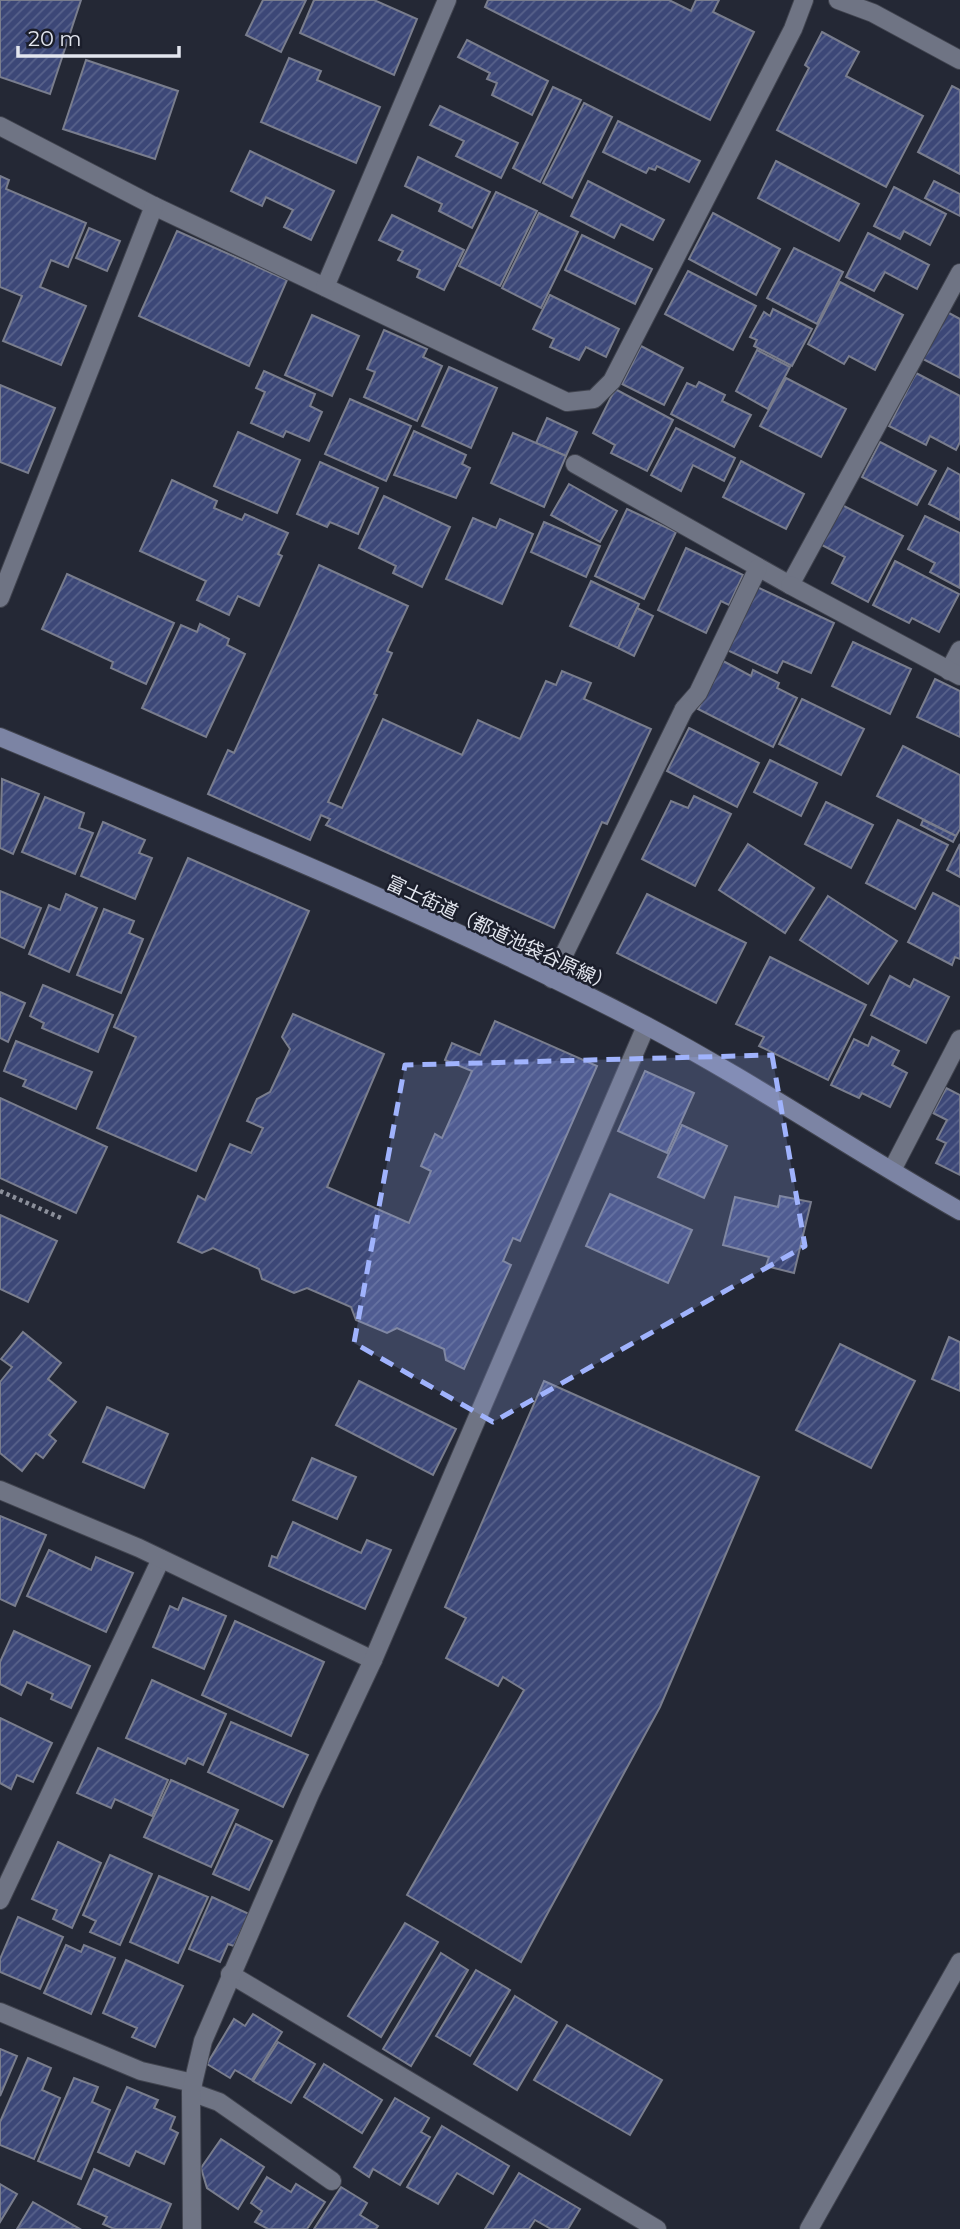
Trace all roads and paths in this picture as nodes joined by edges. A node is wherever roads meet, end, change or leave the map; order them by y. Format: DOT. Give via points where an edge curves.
graph roads {
  1 [pos="447,0"];
  2 [pos="804,0"];
  3 [pos="838,0"];
  4 [pos="960,61"];
  5 [pos="0,126"];
  6 [pos="153,206"];
  7 [pos="960,273"];
  8 [pos="325,287"];
  9 [pos="575,464"];
  10 [pos="758,568"];
  11 [pos="789,585"];
  12 [pos="0,598"];
  13 [pos="960,650"];
  14 [pos="955,673"];
  15 [pos="0,737"];
  16 [pos="552,979"];
  17 [pos="646,1026"];
  18 [pos="960,1039"];
  19 [pos="892,1170"];
  20 [pos="0,1191"];
  21 [pos="960,1211"];
  22 [pos="61,1218"];
  23 [pos="0,1490"];
  24 [pos="160,1559"];
  25 [pos="373,1660"];
  26 [pos="0,1900"];
  27 [pos="960,1962"];
  28 [pos="230,1974"];
  29 [pos="0,2012"];
  30 [pos="192,2087"];
  31 [pos="332,2180"];
  32 [pos="192,2229"];
  33 [pos="657,2229"];
  34 [pos="809,2229"];
  1 -- 8 [label="street"];
  2 -- 8 [label="street" via="612,381 594,399 567,402"];
  3 -- 4 [label="street" via="873,13"];
  5 -- 6 [label="street"];
  6 -- 8 [label="street"];
  6 -- 12 [label="street"];
  7 -- 11 [label="street"];
  9 -- 10 [label="street"];
  10 -- 11 [label="street"];
  10 -- 16 [label="street"];
  11 -- 14 [label="street"];
  13 -- 14 [label="street"];
  15 -- 16 [label="main road, 富士街道（都道池袋谷原線）" via="382,900"];
  16 -- 17 [label="main road, 富士街道（都道池袋谷原線）"];
  17 -- 19 [label="main road, 富士街道（都道池袋谷原線）"];
  17 -- 25 [label="street"];
  18 -- 19 [label="street"];
  19 -- 21 [label="main road, 富士街道（都道池袋谷原線）"];
  20 -- 22 [label="path"];
  23 -- 24 [label="street"];
  24 -- 25 [label="street"];
  24 -- 26 [label="street"];
  25 -- 28 [label="street"];
  27 -- 34 [label="street"];
  28 -- 30 [label="street" via="203,2041"];
  28 -- 33 [label="street"];
  29 -- 30 [label="street" via="141,2071"];
  30 -- 31 [label="street"];
  30 -- 32 [label="street"];
}
